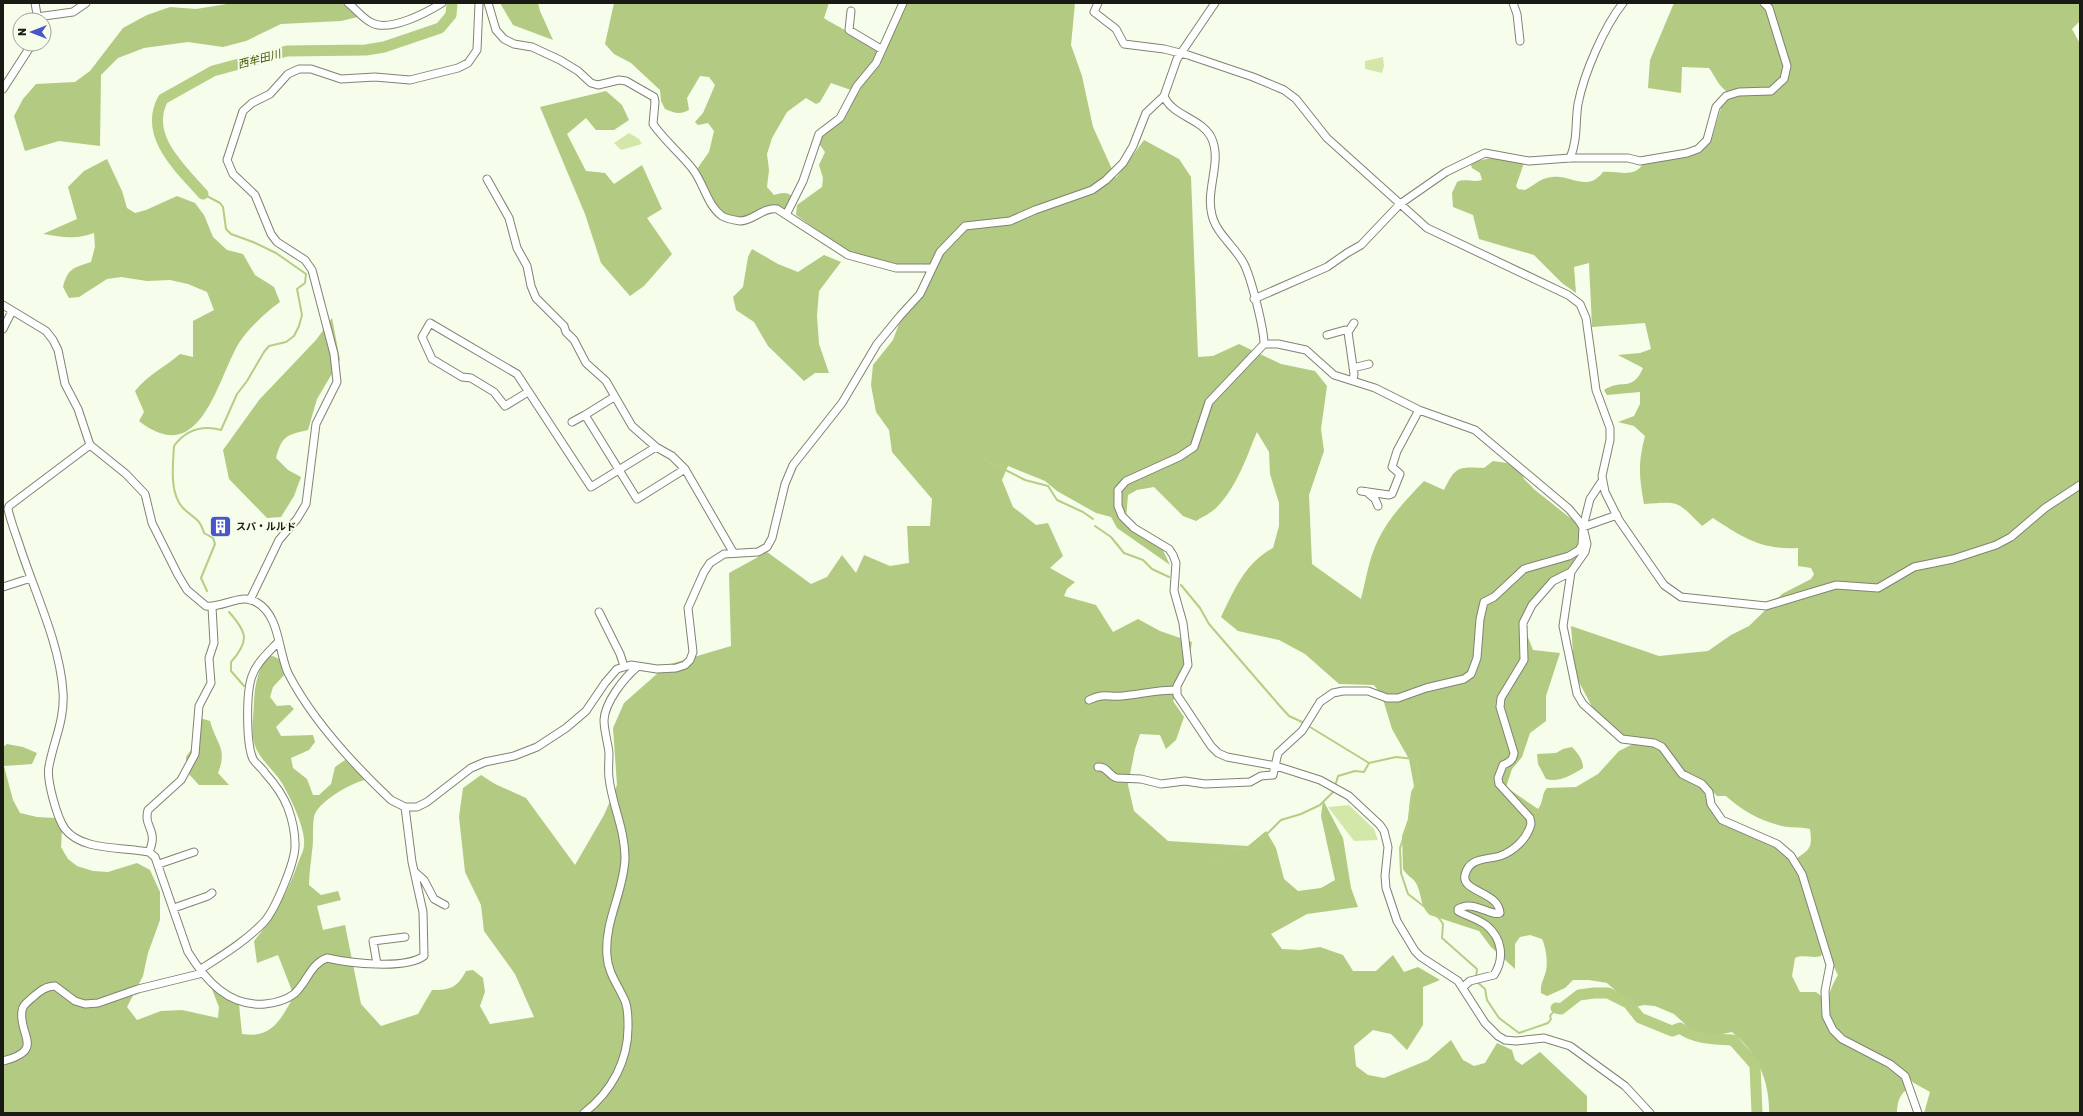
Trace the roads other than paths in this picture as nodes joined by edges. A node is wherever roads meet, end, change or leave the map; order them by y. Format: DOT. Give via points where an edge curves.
graph roads {
  1 [pos="86,3"];
  2 [pos="348,3"];
  3 [pos="442,3"];
  4 [pos="479,3"];
  5 [pos="488,3"];
  6 [pos="903,3"];
  7 [pos="1098,3"];
  8 [pos="1215,3"];
  9 [pos="1513,3"];
  10 [pos="1623,3"];
  11 [pos="1764,3"];
  12 [pos="852,11"];
  13 [pos="52,16"];
  14 [pos="1520,41"];
  15 [pos="881,49"];
  16 [pos="27,52"];
  17 [pos="1182,54"];
  18 [pos="3,89"];
  19 [pos="1164,96"];
  20 [pos="1570,158"];
  21 [pos="487,179"];
  22 [pos="1400,204"];
  23 [pos="787,213"];
  24 [pos="932,268"];
  25 [pos="1254,299"];
  26 [pos="3,305"];
  27 [pos="12,311"];
  28 [pos="1354,324"];
  29 [pos="3,329"];
  30 [pos="1348,332"];
  31 [pos="1328,335"];
  32 [pos="1264,344"];
  33 [pos="1369,364"];
  34 [pos="1353,368"];
  35 [pos="1353,381"];
  36 [pos="528,392"];
  37 [pos="614,397"];
  38 [pos="1419,410"];
  39 [pos="585,415"];
  40 [pos="572,422"];
  41 [pos="90,445"];
  42 [pos="656,447"];
  43 [pos="685,469"];
  44 [pos="619,470"];
  45 [pos="1602,481"];
  46 [pos="2080,485"];
  47 [pos="1378,506"];
  48 [pos="6,509"];
  49 [pos="1617,515"];
  50 [pos="1583,527"];
  51 [pos="733,552"];
  52 [pos="1571,572"];
  53 [pos="31,578"];
  54 [pos="3,588"];
  55 [pos="250,600"];
  56 [pos="212,607"];
  57 [pos="599,612"];
  58 [pos="278,642"];
  59 [pos="624,666"];
  60 [pos="637,667"];
  61 [pos="1176,690"];
  62 [pos="1089,700"];
  63 [pos="1276,766"];
  64 [pos="1098,767"];
  65 [pos="405,807"];
  66 [pos="149,852"];
  67 [pos="194,852"];
  68 [pos="158,864"];
  69 [pos="415,872"];
  70 [pos="212,893"];
  71 [pos="445,905"];
  72 [pos="174,908"];
  73 [pos="405,937"];
  74 [pos="377,964"];
  75 [pos="201,970"];
  76 [pos="1463,987"];
  77 [pos="3,1062"];
  78 [pos="584,1113"];
  79 [pos="1650,1113"];
  80 [pos="1918,1113"];
  1 -- 13 [label="street" via="73,12"];
  2 -- 3 [label="street" via="370,22 378,25 406,20"];
  4 -- 55 [label="street" via="477,50 468,63 458,68 410,80 375,77 341,79 311,69 299,69 288,74 270,94 252,103 244,111 228,160 233,174 255,195 270,234 305,260 312,270 337,373 336,382 316,424 306,504 279,540"];
  5 -- 23 [label="street" via="496,30 504,39 514,44 532,47 560,60 591,83 598,85 626,81 654,97 653,124 692,168 708,199 723,216 746,220 772,208"];
  6 -- 15 [label="street"];
  7 -- 17 [label="street" via="1094,12 1116,29 1124,44"];
  8 -- 17 [label="street"];
  9 -- 14 [label="street"];
  10 -- 20 [label="street" via="1616,11 1589,66 1579,103 1575,143"];
  11 -- 20 [label="street" via="1769,8 1787,66 1779,86 1771,91 1739,92 1726,96 1716,107 1706,140 1698,149 1687,153 1640,161 1628,158"];
  12 -- 15 [label="street" via="849,30 851,33"];
  15 -- 23 [label="street" via="876,63 857,86 840,118 819,134 803,181"];
  16 -- 18 [label="street"];
  17 -- 19 [label="street" via="1174,63"];
  17 -- 22 [label="street" via="1253,77 1290,94 1327,138"];
  19 -- 24 [label="street" via="1146,113 1123,163 1100,185 1010,221 965,226 940,252"];
  19 -- 25 [label="street" via="1172,108 1203,127 1211,138 1216,156 1209,197 1212,216 1216,226 1244,264"];
  20 -- 22 [label="street" via="1529,161 1485,153 1446,172"];
  21 -- 37 [label="street" via="509,218 517,248 524,257 536,298 564,326 586,363 606,382"];
  22 -- 25 [label="street" via="1354,250 1327,267"];
  22 -- 45 [label="street" via="1431,231 1568,295 1580,304 1588,326 1596,390 1610,433"];
  23 -- 24 [label="street" via="848,254 896,268"];
  24 -- 51 [label="street" via="920,294 877,344 842,403 793,465 785,484 772,538 767,547 758,552"];
  25 -- 32 [label="street"];
  26 -- 27 [label="street"];
  27 -- 29 [label="street"];
  27 -- 41 [label="street" via="46,331 53,340 58,350 64,384 78,409"];
  28 -- 30 [label="street"];
  30 -- 31 [label="street" via="1345,330"];
  30 -- 34 [label="street"];
  32 -- 35 [label="street" via="1306,350 1334,375"];
  32 -- 61 [label="street" via="1209,402 1194,447 1179,457 1126,481 1118,490 1118,506 1122,516 1134,528 1169,549 1176,563 1174,591 1183,623 1188,665"];
  33 -- 34 [label="street"];
  34 -- 35 [label="street"];
  35 -- 38 [label="street" via="1375,388"];
  36 -- 36 [label="street" via="516,374 430,323 422,337 432,359 494,392 505,406"];
  36 -- 44 [label="street" via="591,487"];
  37 -- 39 [label="street"];
  37 -- 42 [label="street" via="632,426"];
  38 -- 47 [label="street" via="1392,466 1400,474 1392,494 1364,491"];
  38 -- 50 [label="street" via="1479,433 1569,509"];
  39 -- 40 [label="street"];
  39 -- 44 [label="street"];
  41 -- 48 [label="street"];
  41 -- 56 [label="street" via="126,474 145,494 152,523 178,575 187,590 201,603"];
  42 -- 43 [label="street" via="672,456"];
  42 -- 44 [label="street"];
  43 -- 44 [label="street" via="637,499"];
  43 -- 51 [label="street"];
  45 -- 49 [label="street"];
  45 -- 50 [label="street" via="1590,499"];
  46 -- 49 [label="street" via="2045,508 2011,537 1996,545 1953,559 1914,567 1878,588 1836,585 1766,606 1677,595 1664,585"];
  48 -- 53 [label="street"];
  49 -- 50 [label="street"];
  50 -- 52 [label="street" via="1587,544 1585,552"];
  50 -- 63 [label="street" via="1582,545 1579,550 1569,556 1524,569 1494,597 1484,602 1477,658 1471,674 1464,679 1398,698 1387,698 1368,691 1333,693 1320,702 1302,731 1278,753"];
  51 -- 60 [label="street" via="724,554 710,563 690,602 688,608 693,646 690,660 676,668"];
  52 -- 76 [label="street" via="1553,581 1532,605 1523,623 1524,660 1501,698 1500,707 1514,753 1513,758 1503,764 1498,778 1499,784 1530,818 1531,824 1518,846 1500,856 1480,858 1467,868 1465,879 1468,885 1490,896 1500,913 1494,914 1480,907 1462,907 1458,911 1485,924 1494,932 1500,946 1501,959 1494,975 1470,981"];
  52 -- 80 [label="street" via="1563,626 1577,694 1584,704 1622,739 1662,746 1682,774 1702,784 1709,792 1711,804 1722,820 1777,844 1791,856 1802,874 1830,965 1825,991 1826,1016 1833,1030 1842,1039 1890,1064 1905,1076"];
  53 -- 54 [label="street"];
  53 -- 66 [label="street" via="59,662 62,681 63,708 60,729 48,767 59,819 65,830 80,841"];
  55 -- 56 [label="street"];
  55 -- 58 [label="street" via="265,610 275,628"];
  56 -- 66 [label="street" via="214,643 208,658 211,683 199,706 195,754 182,780 148,810 147,821 153,836"];
  57 -- 59 [label="street"];
  58 -- 65 [label="street" via="288,672 326,731 388,797"];
  58 -- 75 [label="street" via="260,662 250,684 248,741 254,761 275,784 288,808 296,845 293,858 274,908 265,921 244,941"];
  59 -- 60 [label="street"];
  59 -- 65 [label="street" via="617,669 605,682 586,711 537,747 471,768 427,802 417,807"];
  60 -- 78 [label="street" via="628,674 609,704 604,720 609,753 609,778 621,821 625,858 622,879 610,916 607,956 628,1013 628,1040 618,1072 610,1086"];
  61 -- 62 [label="street" via="1122,696 1101,694"];
  61 -- 63 [label="street" via="1182,706 1218,753"];
  63 -- 64 [label="street" via="1273,775 1261,776 1250,782 1205,784 1185,781 1161,784 1141,778 1117,778 1106,768"];
  63 -- 76 [label="street" via="1337,788 1380,825 1388,847 1386,888 1401,930 1421,957 1450,974"];
  65 -- 69 [label="street"];
  66 -- 68 [label="street"];
  67 -- 68 [label="street"];
  68 -- 72 [label="street"];
  69 -- 71 [label="street" via="424,880 434,899"];
  69 -- 74 [label="street" via="423,912 424,956 412,961"];
  70 -- 72 [label="street"];
  72 -- 75 [label="street" via="188,952"];
  73 -- 74 [label="street" via="374,941"];
  74 -- 75 [label="street" via="348,963 327,958 315,965 294,994 274,1003 261,1004 247,1004 229,998"];
  75 -- 77 [label="street" via="199,974 138,989 98,1003 85,1004 75,1001 55,986 43,989 26,1003 22,1010 27,1046 14,1058"];
  76 -- 79 [label="street" via="1485,1023 1498,1036 1516,1041 1544,1038 1570,1046 1625,1086"];
}
